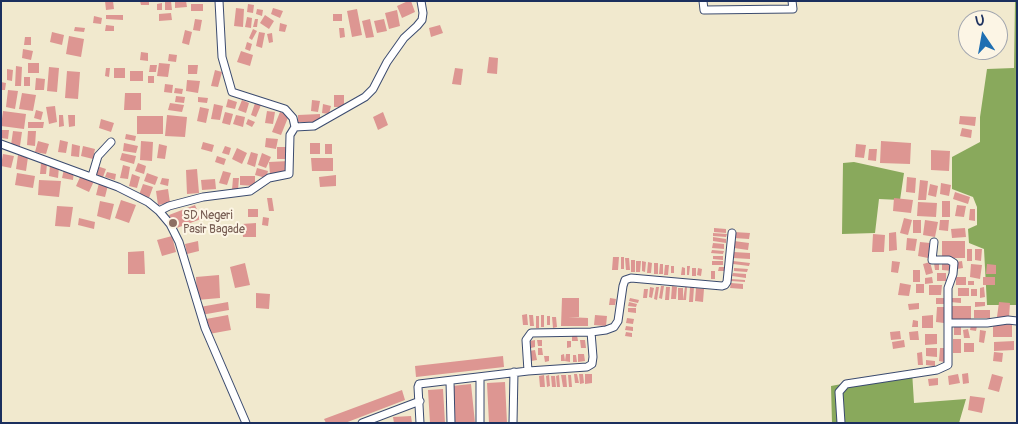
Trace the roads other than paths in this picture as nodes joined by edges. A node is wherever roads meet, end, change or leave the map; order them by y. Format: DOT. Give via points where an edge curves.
graph roads {
  1 [pos="220,1"];
  2 [pos="421,1"];
  3 [pos="703,1"];
  4 [pos="792,1"];
  5 [pos="294,127"];
  6 [pos="111,142"];
  7 [pos="1,144"];
  8 [pos="92,176"];
  9 [pos="159,211"];
  10 [pos="732,233"];
  11 [pos="934,242"];
  12 [pos="1017,321"];
  13 [pos="948,323"];
  14 [pos="591,332"];
  15 [pos="528,370"];
  16 [pos="514,372"];
  17 [pos="480,377"];
  18 [pos="450,381"];
  19 [pos="420,401"];
  20 [pos="246,423"];
  21 [pos="362,423"];
  22 [pos="420,423"];
  23 [pos="451,423"];
  24 [pos="480,423"];
  25 [pos="514,423"];
  26 [pos="841,423"];
  1 -- 5 [label="street" via="222,57 232,92 285,109 293,118"];
  2 -- 5 [label="street" via="422,20 404,38 365,97 314,126"];
  3 -- 4 [label="street" via="704,10 793,9"];
  5 -- 9 [label="street" via="290,135 290,174 269,178 250,191 194,199"];
  6 -- 8 [label="street" via="98,156"];
  7 -- 8 [label="street"];
  8 -- 9 [label="street" via="136,195"];
  9 -- 20 [label="street" via="180,242 205,328"];
  10 -- 14 [label="street" via="725,285 626,280 614,327"];
  11 -- 13 [label="street" via="934,261 949,260 954,264 948,288"];
  12 -- 13 [label="street"];
  13 -- 26 [label="street" via="948,366 846,384 839,392"];
  14 -- 15 [label="street" via="592,364 587,367"];
  14 -- 15 [label="street" via="531,333 526,340"];
  15 -- 16 [label="street"];
  16 -- 17 [label="street"];
  16 -- 25 [label="street"];
  17 -- 18 [label="street"];
  17 -- 24 [label="street"];
  18 -- 19 [label="street" via="420,384"];
  18 -- 23 [label="street"];
  19 -- 21 [label="street"];
  19 -- 22 [label="street"];
}
